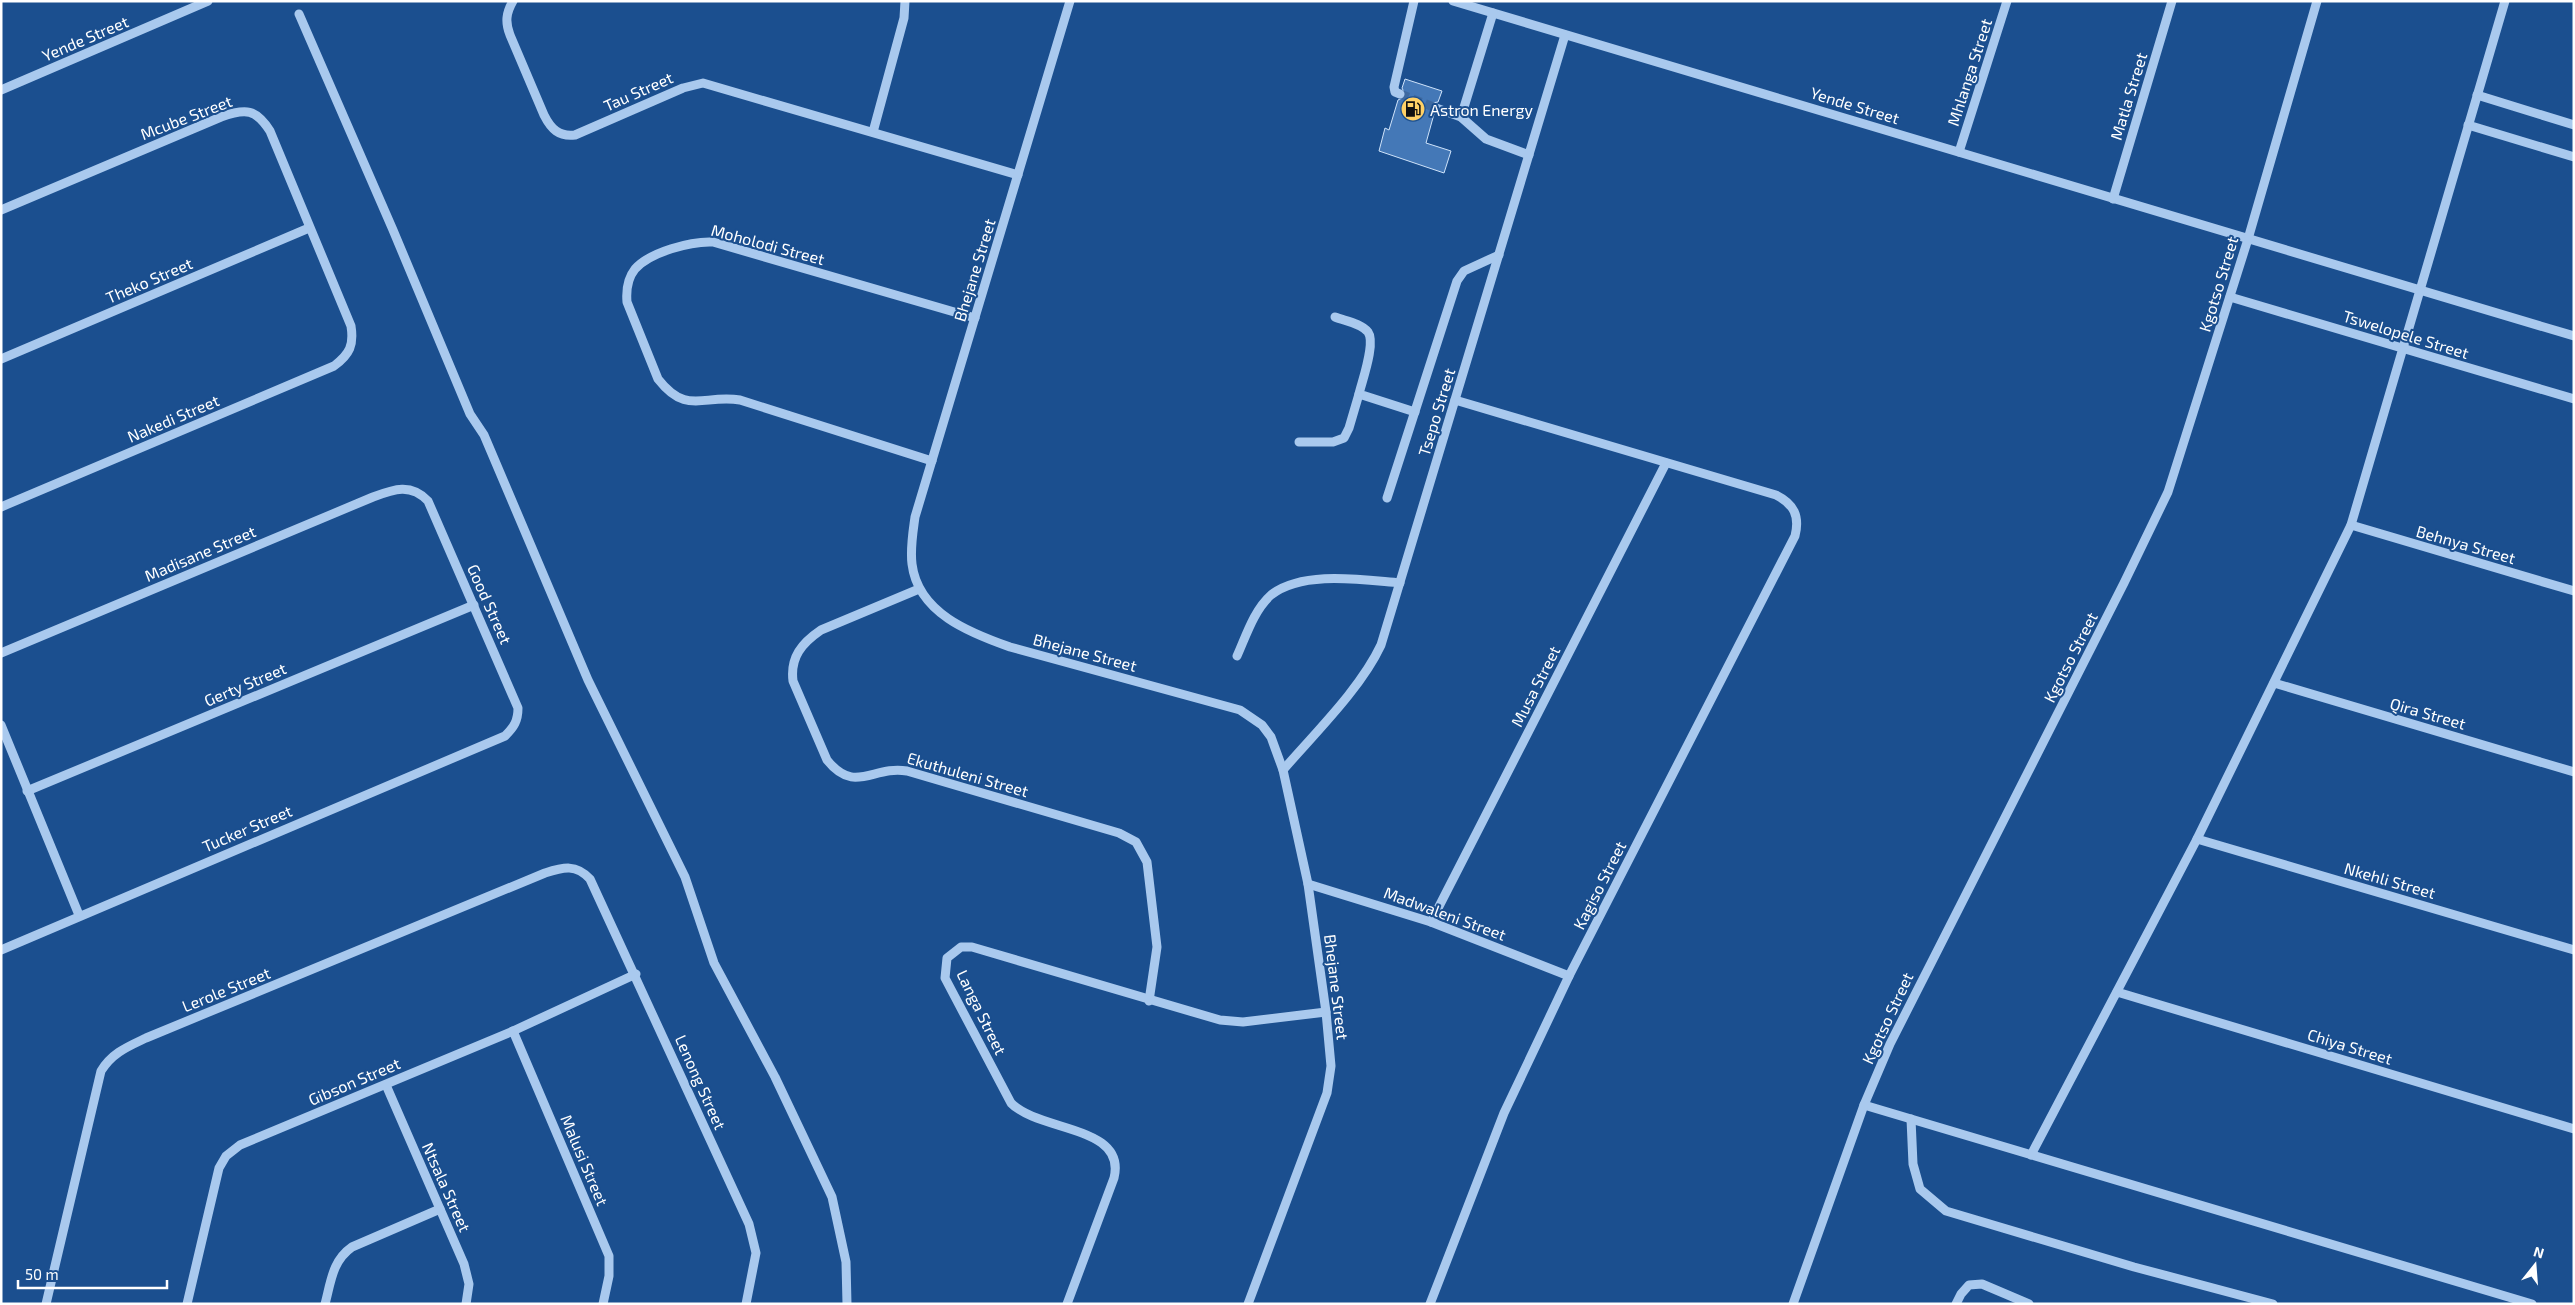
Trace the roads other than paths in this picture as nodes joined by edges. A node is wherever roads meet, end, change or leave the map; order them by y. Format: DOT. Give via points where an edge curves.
graph roads {
  1 [pos="208,1"];
  2 [pos="513,1"];
  3 [pos="905,1"];
  4 [pos="1070,1"];
  5 [pos="1414,1"];
  6 [pos="1453,1"];
  7 [pos="2007,1"];
  8 [pos="2172,1"];
  9 [pos="2317,1"];
  10 [pos="2505,1"];
  11 [pos="1492,13"];
  12 [pos="299,14"];
  13 [pos="1565,34"];
  14 [pos="1,90"];
  15 [pos="1400,94"];
  16 [pos="2477,95"];
  17 [pos="1436,108"];
  18 [pos="1460,117"];
  19 [pos="2468,125"];
  20 [pos="2574,125"];
  21 [pos="873,132"];
  22 [pos="1959,152"];
  23 [pos="1529,155"];
  24 [pos="2574,156"];
  25 [pos="1018,175"];
  26 [pos="2113,199"];
  27 [pos="1,210"];
  28 [pos="309,228"];
  29 [pos="2248,239"];
  30 [pos="1499,254"];
  31 [pos="2420,289"];
  32 [pos="2230,297"];
  33 [pos="1335,317"];
  34 [pos="975,318"];
  35 [pos="2574,336"];
  36 [pos="2404,349"];
  37 [pos="351,350"];
  38 [pos="1,359"];
  39 [pos="1359,394"];
  40 [pos="2574,399"];
  41 [pos="1456,400"];
  42 [pos="1415,412"];
  43 [pos="1298,442"];
  44 [pos="932,461"];
  45 [pos="1666,463"];
  46 [pos="412,489"];
  47 [pos="1387,498"];
  48 [pos="1,507"];
  49 [pos="2351,525"];
  50 [pos="1400,583"];
  51 [pos="919,589"];
  52 [pos="2574,591"];
  53 [pos="474,605"];
  54 [pos="1,653"];
  55 [pos="1237,656"];
  56 [pos="2274,683"];
  57 [pos="1,724"];
  58 [pos="504,736"];
  59 [pos="1284,770"];
  60 [pos="2574,772"];
  61 [pos="27,792"];
  62 [pos="2197,839"];
  63 [pos="590,879"];
  64 [pos="1308,884"];
  65 [pos="80,915"];
  66 [pos="1431,922"];
  67 [pos="1,950"];
  68 [pos="2574,950"];
  69 [pos="636,974"];
  70 [pos="1569,976"];
  71 [pos="2117,992"];
  72 [pos="1149,1001"];
  73 [pos="1326,1012"];
  74 [pos="513,1031"];
  75 [pos="386,1085"];
  76 [pos="1864,1105"];
  77 [pos="1911,1119"];
  78 [pos="2574,1129"];
  79 [pos="2031,1155"];
  80 [pos="440,1209"];
  81 [pos="46,1304"];
  82 [pos="187,1304"];
  83 [pos="325,1304"];
  84 [pos="466,1304"];
  85 [pos="603,1304"];
  86 [pos="746,1304"];
  87 [pos="847,1304"];
  88 [pos="1067,1304"];
  89 [pos="1249,1304"];
  90 [pos="1430,1304"];
  91 [pos="1793,1304"];
  92 [pos="1956,1304"];
  93 [pos="2029,1304"];
  94 [pos="2274,1304"];
  95 [pos="2532,1304"];
  1 -- 14 [label="street, Yende Street"];
  2 -- 21 [label="street, Tau Street" via="507,13 508,30 546,120 561,134 576,135 682,88 703,83"];
  3 -- 21 [label="street" via="904,18"];
  4 -- 25 [label="street, Bhejane Street"];
  5 -- 15 [label="street" via="1394,87"];
  6 -- 11 [label="street, Yende Street"];
  7 -- 22 [label="street, Mhlanga Street"];
  8 -- 26 [label="street, Matla Street"];
  9 -- 29 [label="street, Kgotso Street"];
  10 -- 16 [label="street"];
  11 -- 13 [label="street, Yende Street"];
  11 -- 18 [label="street"];
  12 -- 87 [label="street" via="588,680 685,876 714,963 775,1077 832,1197 846,1262"];
  13 -- 22 [label="street, Yende Street"];
  13 -- 23 [label="street, Tsepo Street"];
  16 -- 19 [label="street"];
  16 -- 20 [label="street"];
  17 -- 18 [label="street"];
  18 -- 23 [label="street" via="1486,139"];
  19 -- 24 [label="street"];
  19 -- 31 [label="street"];
  21 -- 25 [label="street, Tau Street"];
  22 -- 26 [label="street, Yende Street"];
  23 -- 30 [label="street, Tsepo Street"];
  25 -- 34 [label="street, Bhejane Street"];
  26 -- 29 [label="street, Yende Street"];
  27 -- 28 [label="street, Mcube Street" via="221,117 244,111 262,119 270,131"];
  28 -- 37 [label="street, Mcube Street" via="351,326"];
  28 -- 38 [label="street, Theko Street"];
  29 -- 31 [label="street"];
  29 -- 32 [label="street, Kgotso Street"];
  30 -- 41 [label="street, Tsepo Street"];
  30 -- 42 [label="street" via="1464,271 1458,281"];
  31 -- 35 [label="street"];
  31 -- 36 [label="street"];
  32 -- 36 [label="street, Tswelopele Street"];
  32 -- 76 [label="street, Kgotso Street" via="2182,454 2152,527 1899,1024"];
  33 -- 39 [label="street" via="1361,326 1372,344"];
  34 -- 44 [label="street, Bhejane Street"];
  34 -- 44 [label="street, Moholodi Street" via="714,242 690,243 669,250 644,261 629,279 627,302 658,379 666,390 680,399 692,402 727,398 740,400"];
  36 -- 40 [label="street, Tswelopele Street"];
  36 -- 49 [label="street"];
  37 -- 48 [label="street, Nakedi Street" via="334,366"];
  39 -- 42 [label="street"];
  39 -- 43 [label="street" via="1344,438 1333,442"];
  41 -- 45 [label="street"];
  41 -- 50 [label="street, Tsepo Street"];
  42 -- 47 [label="street"];
  44 -- 51 [label="street, Bhejane Street" via="915,517 912,565"];
  45 -- 66 [label="street, Musa Street"];
  45 -- 70 [label="street, Kagiso Street" via="1776,495 1792,504 1798,526"];
  46 -- 53 [label="street, Good Street" via="428,501"];
  46 -- 54 [label="street, Madisane Street" via="392,490 373,497"];
  49 -- 52 [label="street, Behnya Street"];
  49 -- 56 [label="street"];
  50 -- 55 [label="street" via="1318,579 1291,585 1271,596 1253,619"];
  50 -- 59 [label="street, Tsepo Street" via="1374,660"];
  51 -- 59 [label="street, Bhejane Street" via="952,622 978,636 1240,710 1262,725"];
  51 -- 72 [label="street, Ekuthuleni Street" via="821,630 798,651 792,671 793,681 827,760 845,777 865,777 888,770 907,771 1119,833 1136,842 1147,862 1157,947"];
  53 -- 58 [label="street, Good Street" via="518,708 514,727"];
  53 -- 61 [label="street, Gerty Street"];
  56 -- 60 [label="street, Qira Street"];
  56 -- 62 [label="street"];
  57 -- 61 [label="street"];
  58 -- 65 [label="street, Tucker Street"];
  59 -- 64 [label="street, Bhejane Street"];
  61 -- 65 [label="street"];
  62 -- 68 [label="street, Nkehli Street"];
  62 -- 71 [label="street"];
  63 -- 69 [label="street, Lenong Street"];
  63 -- 81 [label="street, Lerole Street" via="573,867 545,873 120,1050 101,1072"];
  64 -- 66 [label="street, Madwaleni Street"];
  64 -- 73 [label="street, Bhejane Street"];
  65 -- 67 [label="street, Tucker Street"];
  66 -- 70 [label="street, Madwaleni Street"];
  69 -- 74 [label="street, Gibson Street"];
  69 -- 86 [label="street, Lenong Street" via="754,1239 756,1253"];
  70 -- 90 [label="street, Kagiso Street" via="1502,1118"];
  71 -- 78 [label="street, Chiya Street"];
  71 -- 79 [label="street"];
  72 -- 73 [label="street, Langa Street" via="1233,1022"];
  72 -- 88 [label="street, Langa Street" via="972,947 961,948 947,958 945,978 1011,1103 1036,1120 1101,1141 1113,1154 1114,1178"];
  73 -- 89 [label="street, Bhejane Street" via="1331,1066 1327,1093"];
  74 -- 75 [label="street, Gibson Street"];
  74 -- 85 [label="street, Malusi Street" via="609,1256 610,1276"];
  75 -- 80 [label="street, Ntsala Street"];
  75 -- 82 [label="street, Gibson Street" via="240,1145 226,1156 219,1168"];
  76 -- 77 [label="street"];
  76 -- 91 [label="street, Kgotso Street"];
  77 -- 79 [label="street"];
  77 -- 94 [label="street" via="1913,1164 1920,1189 1946,1211 2134,1267"];
  79 -- 95 [label="street"];
  80 -- 83 [label="street" via="342,1254 335,1265"];
  80 -- 84 [label="street, Ntsala Street" via="467,1273"];
  92 -- 93 [label="street" via="1969,1285 1982,1284"];
}
